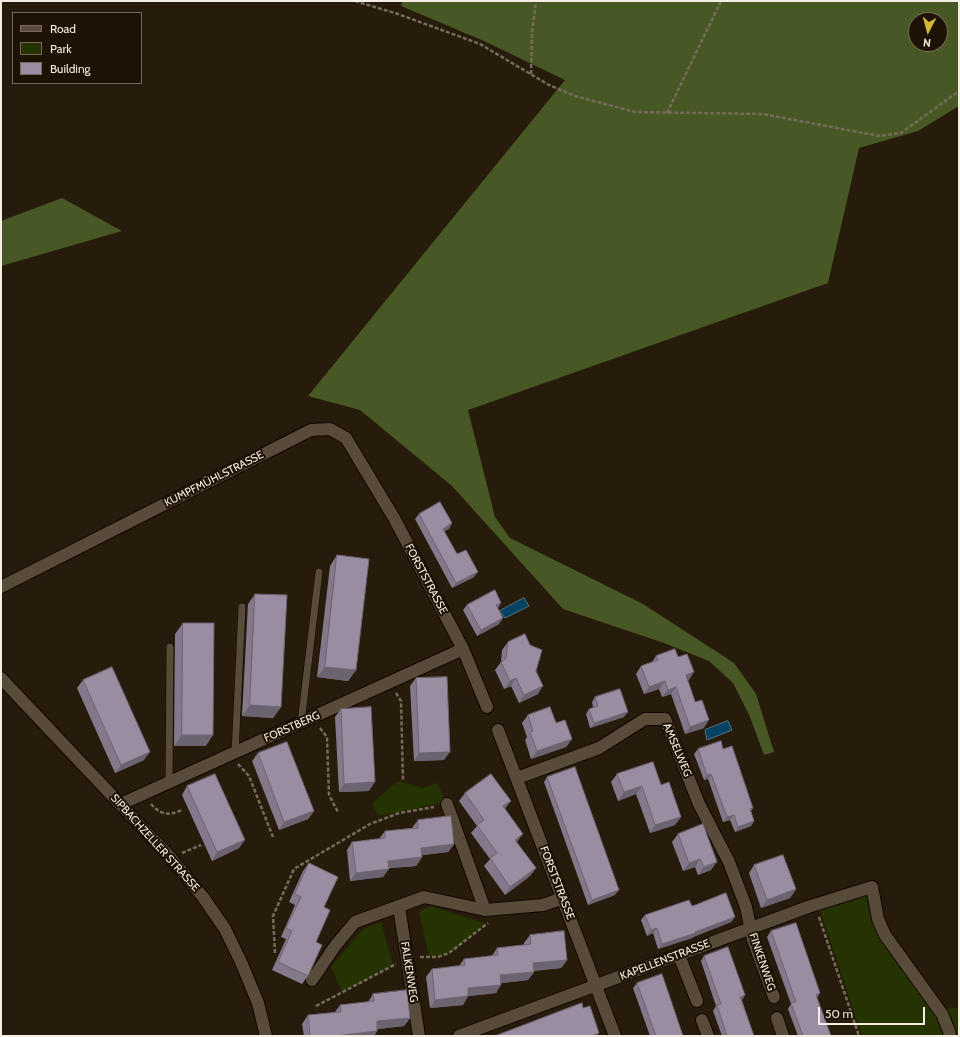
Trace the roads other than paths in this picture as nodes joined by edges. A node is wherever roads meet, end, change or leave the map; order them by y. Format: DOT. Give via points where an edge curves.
graph roads {
  1 [pos="394,518"];
  2 [pos="319,572"];
  3 [pos="1,587"];
  4 [pos="242,607"];
  5 [pos="170,647"];
  6 [pos="463,649"];
  7 [pos="1,678"];
  8 [pos="487,707"];
  9 [pos="301,723"];
  10 [pos="498,730"];
  11 [pos="232,754"];
  12 [pos="517,778"];
  13 [pos="169,783"];
  14 [pos="121,804"];
  15 [pos="447,804"];
  16 [pos="563,898"];
  17 [pos="399,907"];
  18 [pos="485,910"];
  19 [pos="751,928"];
  20 [pos="679,955"];
  21 [pos="312,980"];
  22 [pos="597,986"];
  23 [pos="774,997"];
  24 [pos="697,1002"];
  25 [pos="777,1018"];
  26 [pos="702,1020"];
  27 [pos="266,1036"];
  28 [pos="419,1036"];
  29 [pos="459,1036"];
  30 [pos="615,1036"];
  31 [pos="708,1036"];
  32 [pos="783,1036"];
  33 [pos="950,1036"];
  1 -- 3 [label="street, KUMPFMÜHLSTRASSE" via="346,438 330,429 311,430"];
  1 -- 6 [label="street, FORSTSTRASSE"];
  2 -- 9 [label="lane"];
  4 -- 11 [label="lane"];
  5 -- 13 [label="lane"];
  6 -- 8 [label="street, FORSTSTRASSE"];
  6 -- 9 [label="street, FORSTBERG"];
  7 -- 14 [label="street, SIPBACHZELLER STRASSE"];
  9 -- 11 [label="street, FORSTBERG"];
  10 -- 12 [label="street, FORSTSTRASSE"];
  11 -- 13 [label="street, FORSTBERG"];
  12 -- 16 [label="street, FORSTSTRASSE"];
  12 -- 19 [label="street, AMSELWEG" via="599,748 645,719 665,719 699,804 729,862"];
  13 -- 14 [label="street, FORSTBERG"];
  14 -- 27 [label="street, SIPBACHZELLER STRASSE" via="170,857 225,929 258,1003"];
  15 -- 18 [label="street"];
  16 -- 18 [label="street" via="543,905"];
  16 -- 22 [label="street, FORSTSTRASSE"];
  17 -- 18 [label="street" via="424,897"];
  17 -- 21 [label="street" via="355,922"];
  17 -- 28 [label="street, FALKENWEG"];
  19 -- 20 [label="street, KAPELLENSTRASSE"];
  19 -- 23 [label="street, FINKENWEG"];
  19 -- 33 [label="street, KAPELLENSTRASSE" via="872,887 878,919 885,935 942,1014"];
  20 -- 22 [label="street, KAPELLENSTRASSE"];
  20 -- 24 [label="street"];
  22 -- 29 [label="street, KAPELLENSTRASSE"];
  22 -- 30 [label="street, FORSTSTRASSE"];
  25 -- 32 [label="street"];
  26 -- 31 [label="street"];
}
